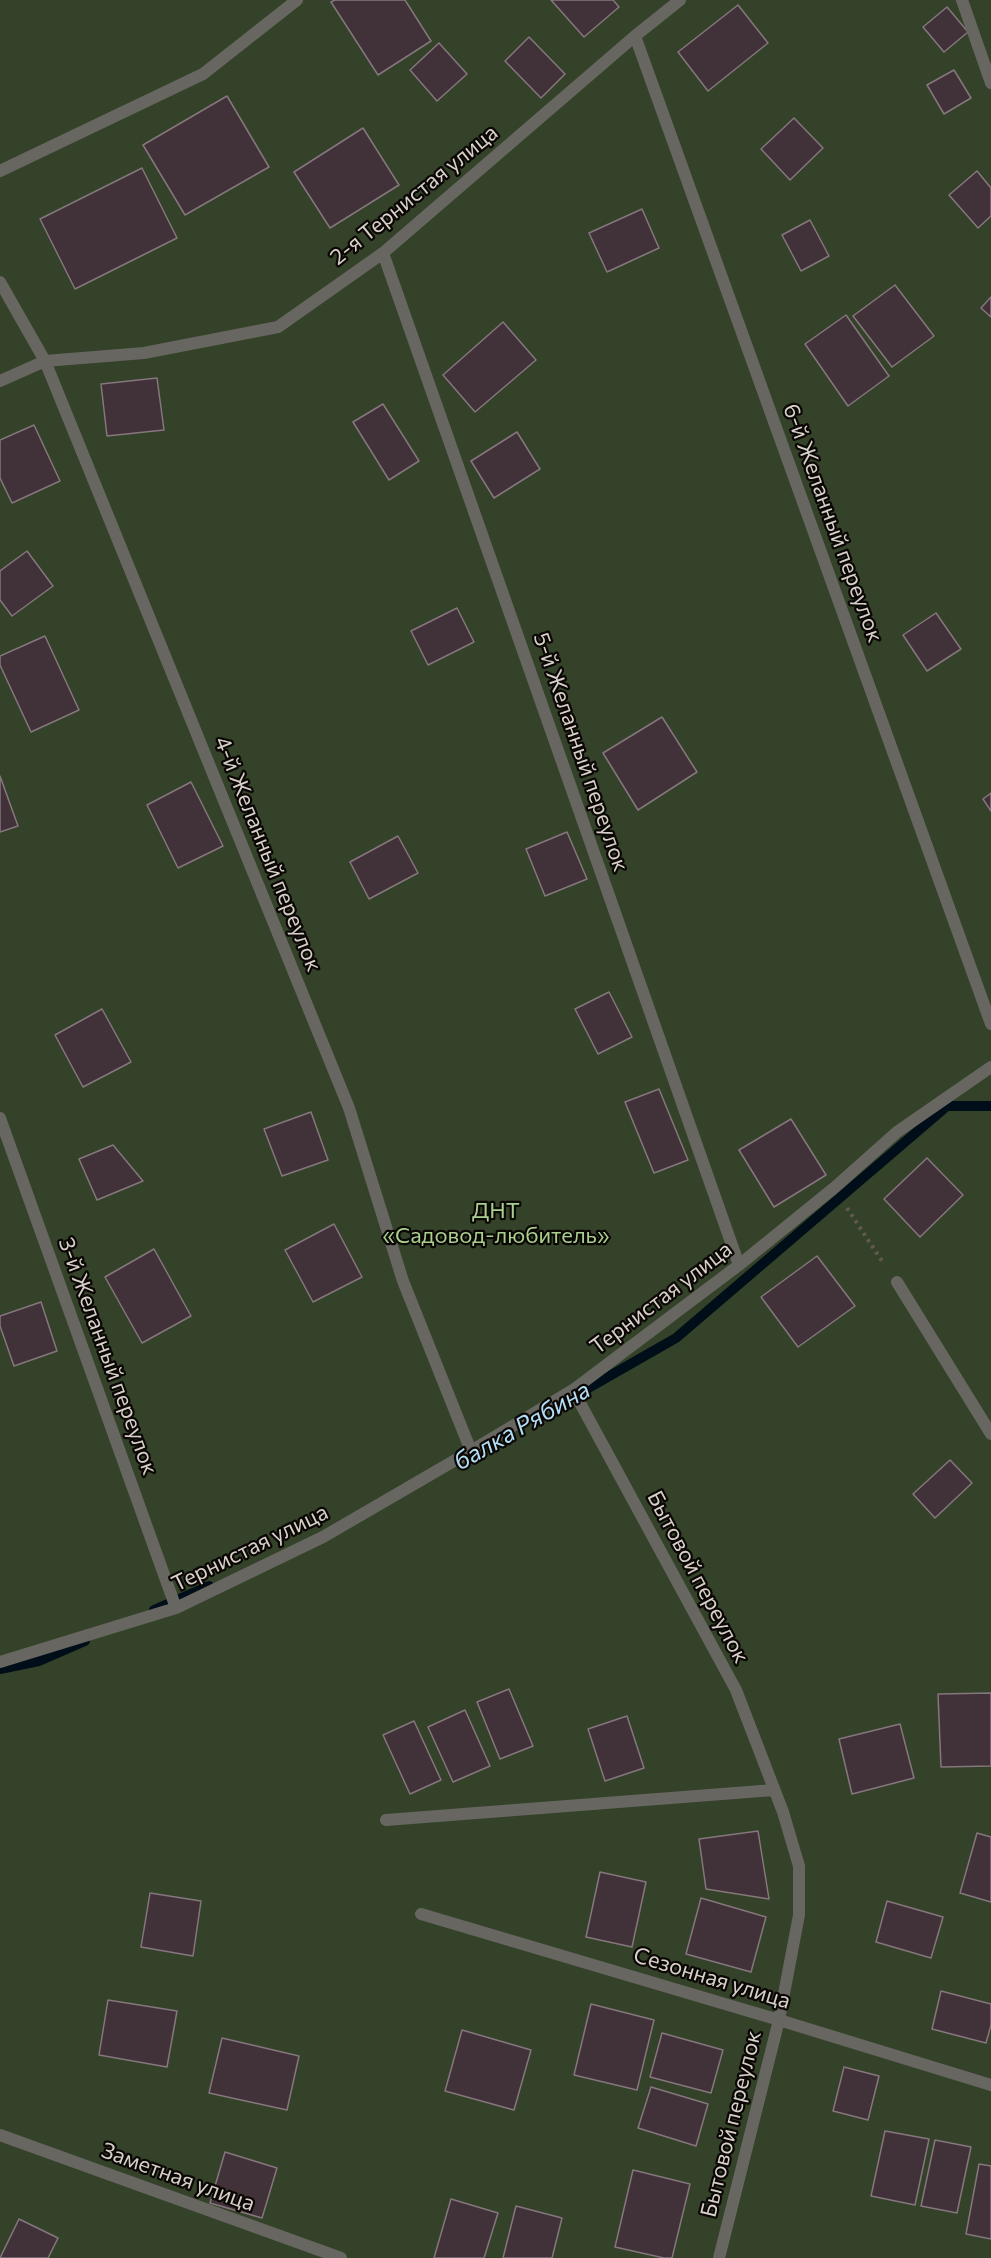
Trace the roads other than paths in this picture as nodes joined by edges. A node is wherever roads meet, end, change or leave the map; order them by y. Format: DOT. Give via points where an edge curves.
graph roads {
  1 [pos="297,0"];
  2 [pos="680,0"];
  3 [pos="962,0"];
  4 [pos="634,36"];
  5 [pos="991,83"];
  6 [pos="0,171"];
  7 [pos="383,253"];
  8 [pos="0,282"];
  9 [pos="45,362"];
  10 [pos="0,381"];
  11 [pos="991,1024"];
  12 [pos="991,1067"];
  13 [pos="0,1118"];
  14 [pos="740,1265"];
  15 [pos="897,1282"];
  16 [pos="573,1390"];
  17 [pos="991,1434"];
  18 [pos="471,1451"];
  19 [pos="176,1608"];
  20 [pos="0,1662"];
  21 [pos="774,1790"];
  22 [pos="386,1820"];
  23 [pos="421,1914"];
  24 [pos="778,2020"];
  25 [pos="991,2085"];
  26 [pos="0,2135"];
  27 [pos="341,2258"];
  28 [pos="719,2258"];
  1 -- 6 [label="street" via="203,74"];
  2 -- 4 [label="street, 2-я Тернистая улица"];
  3 -- 5 [label="street"];
  4 -- 7 [label="street, 2-я Тернистая улица"];
  4 -- 11 [label="street, 6-й Желанный переулок"];
  7 -- 9 [label="street, 2-я Тернистая улица" via="278,327 144,353"];
  7 -- 14 [label="street, 5-й Желанный переулок"];
  8 -- 9 [label="street, 4-й Желанный переулок"];
  9 -- 10 [label="street, 2-я Тернистая улица"];
  9 -- 18 [label="street, 4-й Желанный переулок" via="349,1108 402,1281"];
  12 -- 14 [label="street, Тернистая улица" via="897,1132"];
  13 -- 19 [label="street, 3-й Желанный переулок"];
  14 -- 16 [label="street, Тернистая улица"];
  15 -- 17 [label="street"];
  16 -- 18 [label="street, Тернистая улица"];
  16 -- 21 [label="street, Бытовой переулок" via="736,1690"];
  18 -- 19 [label="street, Тернистая улица" via="323,1537"];
  19 -- 20 [label="street, Тернистая улица"];
  21 -- 22 [label="street"];
  21 -- 24 [label="street, Бытовой переулок" via="799,1866 799,1915"];
  23 -- 24 [label="street, Сезонная улица"];
  24 -- 25 [label="street, Сезонная улица"];
  24 -- 28 [label="street, Бытовой переулок"];
  26 -- 27 [label="street, Заметная улица"];
}
